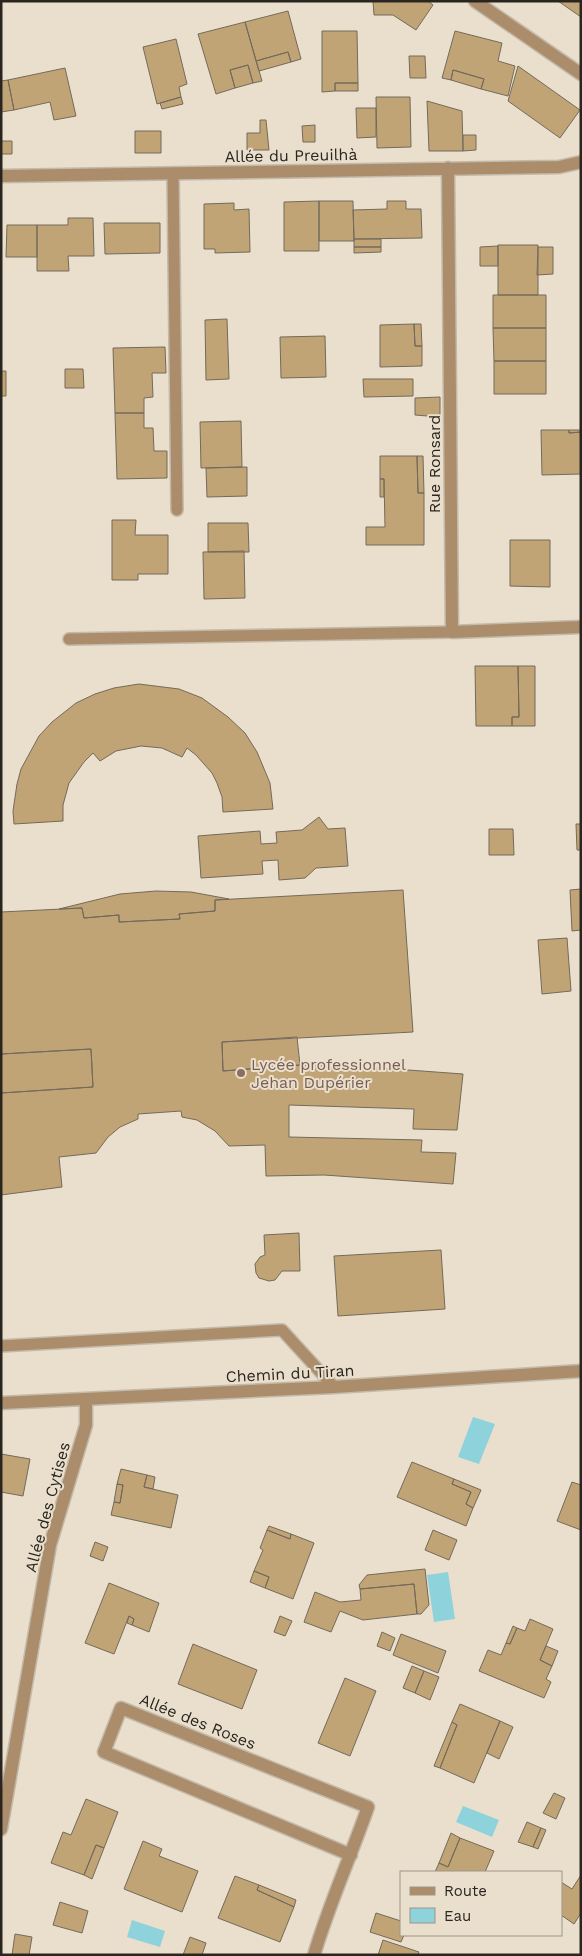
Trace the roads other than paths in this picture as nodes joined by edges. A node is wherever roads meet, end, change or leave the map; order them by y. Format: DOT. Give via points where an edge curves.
graph roads {
  1 [pos="475,1"];
  2 [pos="581,74"];
  3 [pos="581,162"];
  4 [pos="448,168"];
  5 [pos="173,173"];
  6 [pos="1,176"];
  7 [pos="177,510"];
  8 [pos="581,627"];
  9 [pos="452,632"];
  10 [pos="68,639"];
  11 [pos="1,1346"];
  12 [pos="581,1371"];
  13 [pos="334,1387"];
  14 [pos="86,1400"];
  15 [pos="1,1403"];
  16 [pos="1,1829"];
  17 [pos="351,1855"];
  18 [pos="314,1955"];
  1 -- 2 [label="street"];
  3 -- 4 [label="street, Allée du Preuilhà" via="559,167"];
  4 -- 5 [label="street, Allée du Preuilhà"];
  4 -- 9 [label="street, Rue Ronsard"];
  5 -- 6 [label="street, Allée du Preuilhà"];
  5 -- 7 [label="lane"];
  8 -- 9 [label="street"];
  9 -- 10 [label="lane"];
  11 -- 13 [label="lane" via="282,1330"];
  12 -- 13 [label="street, Chemin du Tiran"];
  13 -- 14 [label="street, Chemin du Tiran"];
  14 -- 15 [label="street, Chemin du Tiran"];
  14 -- 16 [label="street, Allée des Cytises" via="86,1424 50,1545"];
  17 -- 17 [label="street, Allée des Roses" via="368,1807 121,1708 104,1752"];
  17 -- 18 [label="street, Allée des Roses"];
}
